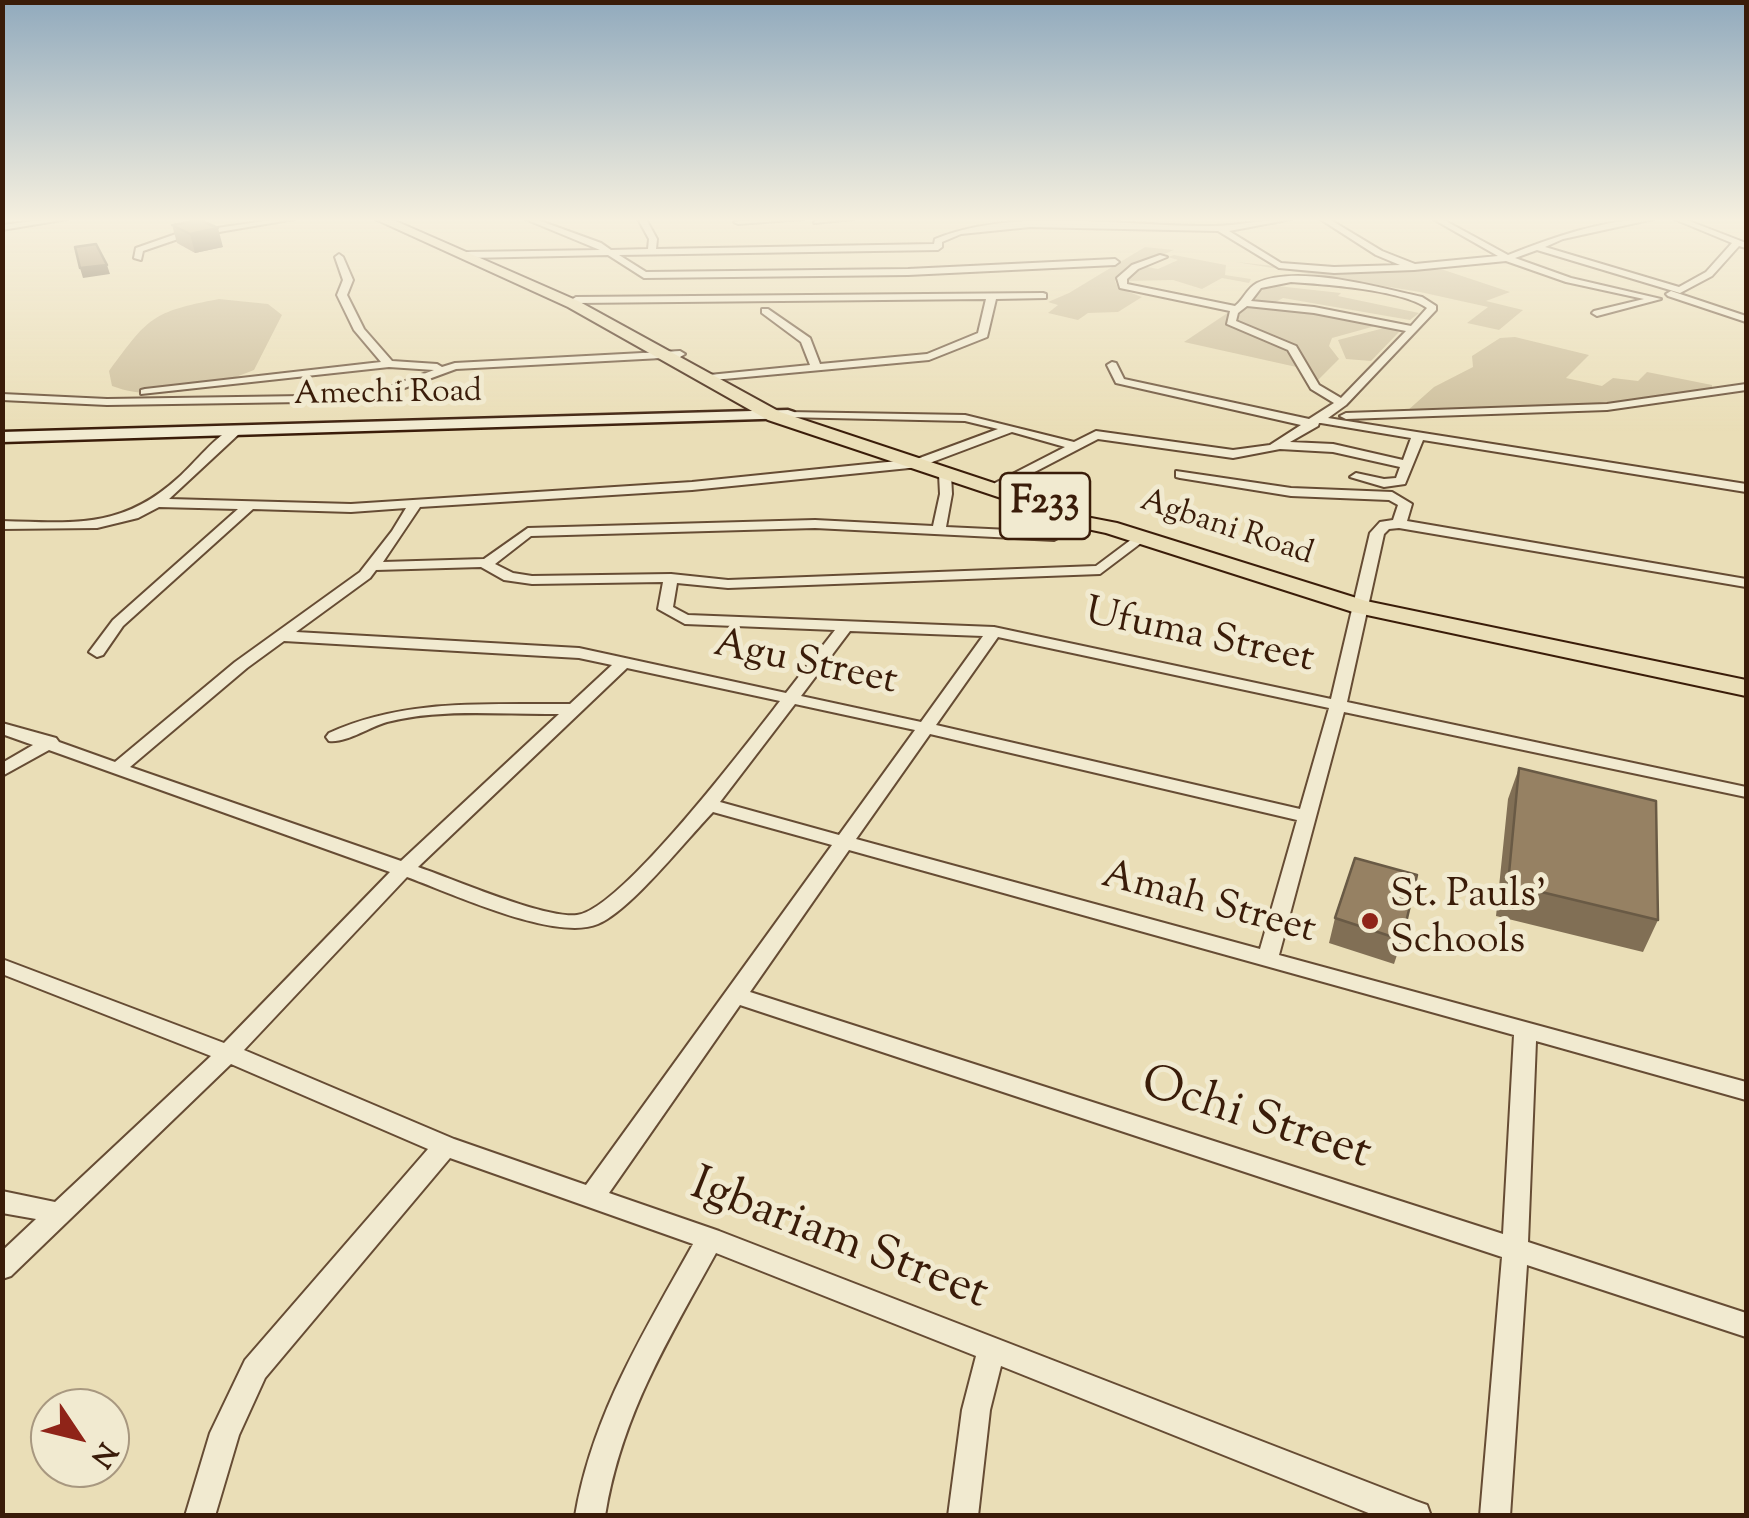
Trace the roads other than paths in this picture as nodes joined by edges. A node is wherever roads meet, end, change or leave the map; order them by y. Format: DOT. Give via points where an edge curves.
graph roads {
  1 [pos="344,290"];
  2 [pos="544,290"];
  3 [pos="553,290"];
  4 [pos="1135,290"];
  5 [pos="1251,290"];
  6 [pos="1365,290"];
  7 [pos="1634,290"];
  8 [pos="1657,290"];
  9 [pos="1684,290"];
  10 [pos="1043,296"];
  11 [pos="1674,296"];
  12 [pos="991,299"];
  13 [pos="576,300"];
  14 [pos="1240,306"];
  15 [pos="765,311"];
  16 [pos="1597,313"];
  17 [pos="1746,319"];
  18 [pos="1413,329"];
  19 [pos="674,354"];
  20 [pos="389,364"];
  21 [pos="1112,365"];
  22 [pos="816,366"];
  23 [pos="442,368"];
  24 [pos="713,378"];
  25 [pos="1746,387"];
  26 [pos="2,397"];
  27 [pos="84,401"];
  28 [pos="1342,403"];
  29 [pos="781,416"];
  30 [pos="1320,420"];
  31 [pos="1012,428"];
  32 [pos="236,430"];
  33 [pos="1418,436"];
  34 [pos="2,437"];
  35 [pos="1074,445"];
  36 [pos="1279,445"];
  37 [pos="915,463"];
  38 [pos="1407,465"];
  39 [pos="945,474"];
  40 [pos="1180,474"];
  41 [pos="1356,477"];
  42 [pos="1000,486"];
  43 [pos="1746,488"];
  44 [pos="154,503"];
  45 [pos="249,506"];
  46 [pos="414,506"];
  47 [pos="1080,522"];
  48 [pos="1400,524"];
  49 [pos="2,525"];
  50 [pos="939,529"];
  51 [pos="1140,537"];
  52 [pos="486,564"];
  53 [pos="375,566"];
  54 [pos="671,578"];
  55 [pos="1746,583"];
  56 [pos="1362,603"];
  57 [pos="846,626"];
  58 [pos="994,632"];
  59 [pos="282,636"];
  60 [pos="97,652"];
  61 [pos="624,662"];
  62 [pos="1746,678"];
  63 [pos="1746,688"];
  64 [pos="791,699"];
  65 [pos="1338,704"];
  66 [pos="576,709"];
  67 [pos="2,728"];
  68 [pos="927,728"];
  69 [pos="335,738"];
  70 [pos="50,742"];
  71 [pos="118,768"];
  72 [pos="2,771"];
  73 [pos="1746,792"];
  74 [pos="709,806"];
  75 [pos="1305,816"];
  76 [pos="844,844"];
  77 [pos="404,870"];
  78 [pos="1267,960"];
  79 [pos="2,966"];
  80 [pos="738,996"];
  81 [pos="1525,1032"];
  82 [pos="228,1053"];
  83 [pos="1746,1091"];
  84 [pos="445,1146"];
  85 [pos="591,1198"];
  86 [pos="2,1202"];
  87 [pos="57,1213"];
  88 [pos="710,1239"];
  89 [pos="1515,1251"];
  90 [pos="2,1268"];
  91 [pos="1746,1325"];
  92 [pos="992,1352"];
  93 [pos="200,1516"];
  94 [pos="590,1516"];
  95 [pos="963,1516"];
  96 [pos="1416,1516"];
  97 [pos="1495,1516"];
  1 -- 20 [label="street" via="358,330"];
  2 -- 19 [label="main road, Agbani Road / F233"];
  3 -- 13 [label="main road, Agbani Road / F233"];
  4 -- 14 [label="street"];
  5 -- 14 [label="street"];
  6 -- 18 [label="street" via="1431,303"];
  7 -- 11 [label="street"];
  8 -- 11 [label="street"];
  9 -- 11 [label="street"];
  10 -- 12 [label="street"];
  11 -- 16 [label="street"];
  11 -- 17 [label="street"];
  12 -- 13 [label="street"];
  12 -- 22 [label="street" via="983,335 935,356"];
  13 -- 19 [label="main road, Agbani Road / F233"];
  14 -- 18 [label="street" via="1304,308"];
  14 -- 28 [label="street" via="1234,326 1292,348 1316,387"];
  15 -- 22 [label="street" via="806,340"];
  18 -- 28 [label="street"];
  19 -- 23 [label="street"];
  19 -- 24 [label="main road, Agbani Road / F233"];
  19 -- 29 [label="main road, Agbani Road / F233"];
  20 -- 23 [label="street"];
  20 -- 27 [label="street"];
  21 -- 30 [label="street" via="1120,381"];
  22 -- 24 [label="street"];
  23 -- 27 [label="street" via="369,398"];
  24 -- 29 [label="main road, Agbani Road / F233"];
  25 -- 30 [label="street" via="1617,407"];
  26 -- 27 [label="street"];
  28 -- 30 [label="street"];
  29 -- 31 [label="street" via="966,418"];
  29 -- 32 [label="main road, Amechi Road"];
  29 -- 37 [label="main road, Agbani Road / F233"];
  30 -- 33 [label="street"];
  30 -- 36 [label="street"];
  31 -- 35 [label="street"];
  31 -- 37 [label="street"];
  32 -- 34 [label="main road, Amechi Road"];
  32 -- 44 [label="street"];
  33 -- 38 [label="street"];
  33 -- 43 [label="street"];
  35 -- 36 [label="street" via="1100,435 1233,454"];
  35 -- 42 [label="street"];
  36 -- 38 [label="street" via="1333,448"];
  37 -- 39 [label="main road, Agbani Road / F233"];
  37 -- 42 [label="main road, Agbani Road / F233"];
  37 -- 46 [label="street"];
  38 -- 41 [label="street" via="1399,482"];
  39 -- 47 [label="main road, Agbani Road / F233"];
  39 -- 50 [label="street"];
  40 -- 48 [label="street" via="1290,492 1392,496 1405,504"];
  42 -- 56 [label="main road, Agbani Road / F233"];
  44 -- 45 [label="street"];
  44 -- 49 [label="street" via="90,523"];
  45 -- 46 [label="street"];
  45 -- 60 [label="street" via="113,628"];
  46 -- 53 [label="street"];
  47 -- 50 [label="street" via="1054,536"];
  47 -- 51 [label="main road, Agbani Road / F233"];
  48 -- 55 [label="street"];
  48 -- 56 [label="street" via="1377,533"];
  50 -- 52 [label="street" via="797,524 528,532"];
  51 -- 54 [label="street" via="1094,571 728,584"];
  51 -- 56 [label="main road, Agbani Road / F233"];
  52 -- 53 [label="street"];
  52 -- 54 [label="street" via="532,580"];
  53 -- 59 [label="street"];
  54 -- 57 [label="street, Ufuma Street" via="664,604 678,617"];
  56 -- 62 [label="main road, Agbani Road / F233"];
  56 -- 63 [label="main road, Agbani Road / F233"];
  56 -- 65 [label="street"];
  57 -- 58 [label="street, Ufuma Street"];
  57 -- 64 [label="street"];
  58 -- 65 [label="street, Ufuma Street"];
  58 -- 68 [label="street"];
  59 -- 61 [label="street, Agu Street" via="494,646"];
  59 -- 71 [label="street"];
  61 -- 64 [label="street, Agu Street"];
  61 -- 66 [label="street"];
  64 -- 68 [label="street, Agu Street"];
  64 -- 74 [label="street"];
  65 -- 73 [label="street, Ufuma Street"];
  65 -- 75 [label="street"];
  66 -- 69 [label="street" via="402,713"];
  66 -- 77 [label="street"];
  67 -- 70 [label="street"];
  68 -- 75 [label="street, Agu Street"];
  68 -- 76 [label="street"];
  70 -- 71 [label="street"];
  70 -- 72 [label="street"];
  71 -- 77 [label="street"];
  74 -- 76 [label="street, Amah Street"];
  74 -- 77 [label="street" via="616,903 574,923"];
  75 -- 78 [label="street"];
  76 -- 78 [label="street, Amah Street"];
  76 -- 80 [label="street"];
  77 -- 82 [label="street"];
  78 -- 81 [label="street, Amah Street"];
  79 -- 82 [label="street, Igbariam Street"];
  80 -- 85 [label="street"];
  80 -- 89 [label="street, Ochi Street"];
  81 -- 83 [label="street, Amah Street"];
  81 -- 89 [label="street"];
  82 -- 84 [label="street, Igbariam Street"];
  82 -- 87 [label="street"];
  84 -- 85 [label="street, Igbariam Street"];
  84 -- 93 [label="street" via="255,1369 225,1433"];
  85 -- 88 [label="street, Igbariam Street"];
  86 -- 87 [label="street"];
  87 -- 90 [label="street"];
  88 -- 92 [label="street, Igbariam Street"];
  88 -- 94 [label="street" via="621,1405 600,1456"];
  89 -- 91 [label="street, Ochi Street"];
  89 -- 97 [label="street"];
  92 -- 95 [label="street" via="976,1410"];
  92 -- 96 [label="street, Igbariam Street"];
}
